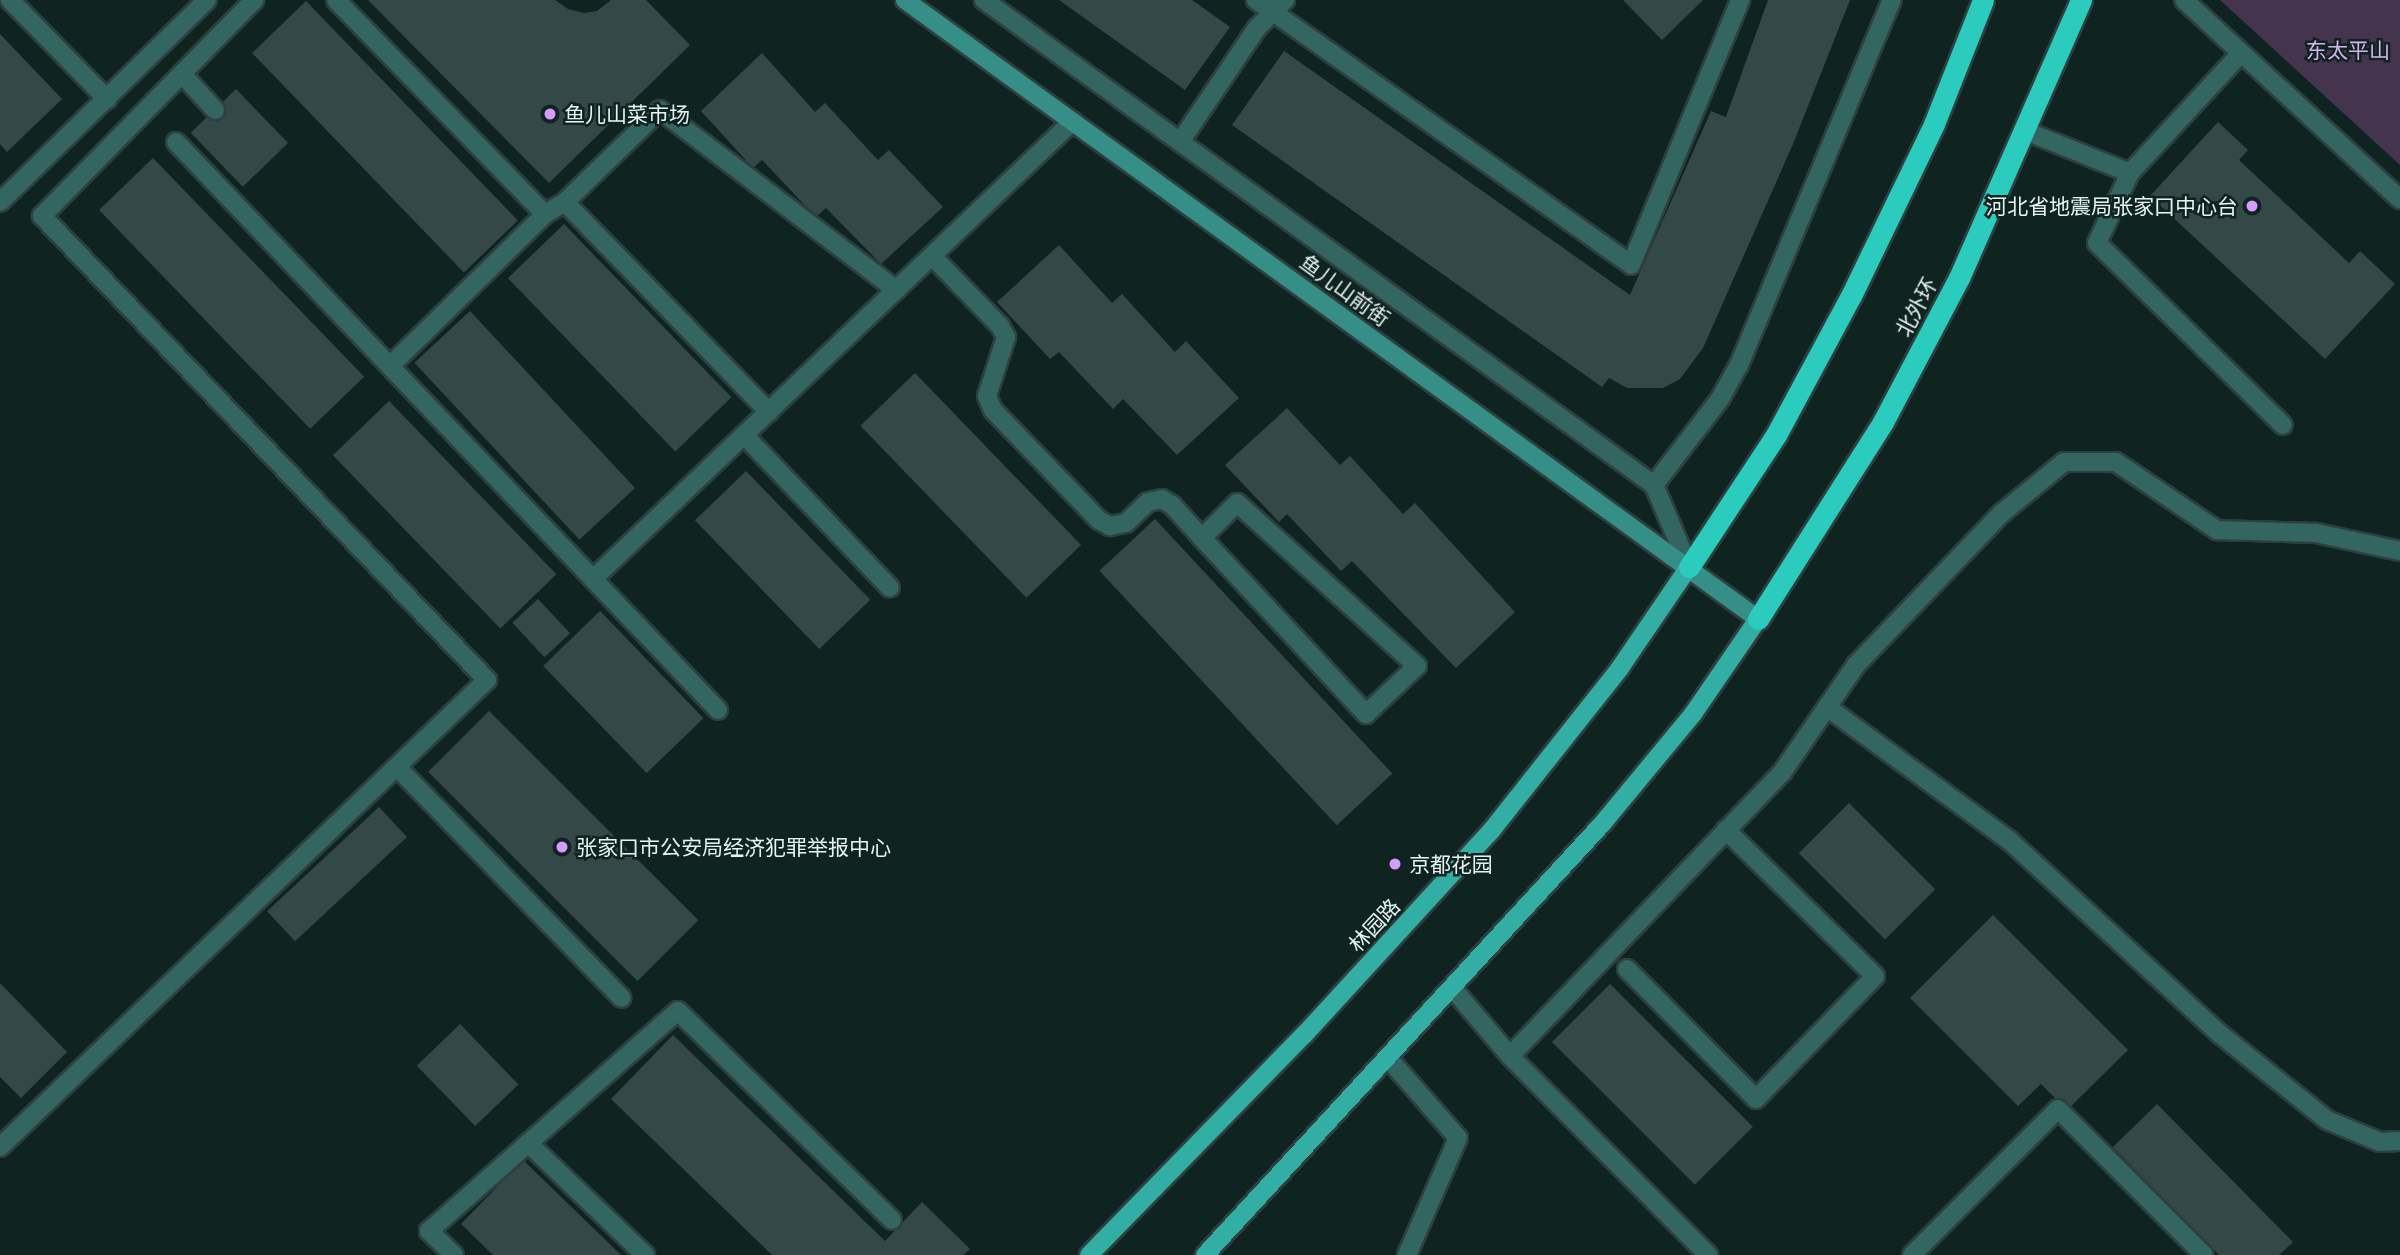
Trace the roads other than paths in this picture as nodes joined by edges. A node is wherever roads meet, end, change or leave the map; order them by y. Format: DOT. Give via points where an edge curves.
graph roads {
  1 [pos="10,0"];
  2 [pos="207,0"];
  3 [pos="254,0"];
  4 [pos="336,0"];
  5 [pos="905,0"];
  6 [pos="984,0"];
  7 [pos="1256,0"];
  8 [pos="1740,0"];
  9 [pos="1892,0"];
  10 [pos="1983,0"];
  11 [pos="2081,0"];
  12 [pos="2184,0"];
  13 [pos="1279,6"];
  14 [pos="2241,53"];
  15 [pos="182,74"];
  16 [pos="107,99"];
  17 [pos="215,110"];
  18 [pos="1073,121"];
  19 [pos="2024,130"];
  20 [pos="176,142"];
  21 [pos="1180,142"];
  22 [pos="2130,173"];
  23 [pos="2400,199"];
  24 [pos="0,202"];
  25 [pos="565,202"];
  26 [pos="545,214"];
  27 [pos="932,256"];
  28 [pos="896,290"];
  29 [pos="390,366"];
  30 [pos="769,412"];
  31 [pos="2283,425"];
  32 [pos="744,435"];
  33 [pos="1654,485"];
  34 [pos="1202,538"];
  35 [pos="2400,551"];
  36 [pos="1689,567"];
  37 [pos="593,579"];
  38 [pos="890,587"];
  39 [pos="1758,619"];
  40 [pos="1827,707"];
  41 [pos="718,710"];
  42 [pos="397,767"];
  43 [pos="1726,830"];
  44 [pos="1627,969"];
  45 [pos="1453,989"];
  46 [pos="622,998"];
  47 [pos="1510,1056"];
  48 [pos="1388,1058"];
  49 [pos="2,1140"];
  50 [pos="2400,1141"];
  51 [pos="528,1143"];
  52 [pos="892,1220"];
  53 [pos="454,1255"];
  54 [pos="645,1255"];
  55 [pos="1089,1255"];
  56 [pos="1205,1255"];
  57 [pos="1406,1255"];
  58 [pos="1708,1255"];
  59 [pos="1912,1255"];
  60 [pos="2204,1255"];
  1 -- 16 [label="street"];
  2 -- 16 [label="street"];
  3 -- 15 [label="street"];
  4 -- 26 [label="street"];
  5 -- 18 [label="street, 鱼儿山前街"];
  6 -- 21 [label="street"];
  7 -- 13 [label="street"];
  8 -- 13 [label="street" via="1632,265"];
  9 -- 33 [label="street" via="1739,365 1720,399"];
  10 -- 36 [label="highway" via="1934,124 1851,296 1776,435"];
  11 -- 19 [label="highway, 北外环"];
  12 -- 14 [label="street"];
  13 -- 21 [label="street" via="1257,28"];
  14 -- 22 [label="street"];
  14 -- 23 [label="street"];
  15 -- 17 [label="street"];
  15 -- 42 [label="street" via="42,216 487,680"];
  16 -- 24 [label="street"];
  18 -- 27 [label="street"];
  18 -- 36 [label="street, 鱼儿山前街"];
  19 -- 22 [label="street"];
  19 -- 39 [label="highway, 北外环" via="1959,278 1883,422"];
  20 -- 29 [label="street"];
  21 -- 33 [label="street"];
  22 -- 31 [label="street" via="2098,243"];
  25 -- 26 [label="street"];
  25 -- 28 [label="street" via="660,110"];
  25 -- 30 [label="street"];
  26 -- 29 [label="street" via="438,331"];
  27 -- 28 [label="street"];
  27 -- 34 [label="street" via="1006,337 987,396 993,410 1099,520 1111,526 1126,523 1148,502 1162,499"];
  28 -- 30 [label="street"];
  29 -- 37 [label="street"];
  30 -- 32 [label="street"];
  32 -- 37 [label="street"];
  32 -- 38 [label="street"];
  33 -- 36 [label="street"];
  34 -- 34 [label="street" via="1237,503 1417,666 1366,714"];
  35 -- 40 [label="street" via="2316,533 2217,530 2116,462 2064,462 2002,513 1856,664"];
  36 -- 39 [label="street, 鱼儿山前街"];
  36 -- 55 [label="main road, 林园路" via="1620,668 1491,831 1304,1035"];
  37 -- 41 [label="street"];
  39 -- 45 [label="main road" via="1693,714"];
  40 -- 43 [label="street" via="1783,771"];
  40 -- 50 [label="street" via="2010,841 2220,1034 2328,1120 2380,1142"];
  42 -- 46 [label="street"];
  42 -- 49 [label="street"];
  43 -- 44 [label="street" via="1875,976 1756,1099"];
  43 -- 47 [label="street"];
  45 -- 47 [label="street"];
  45 -- 48 [label="main road"];
  47 -- 58 [label="street"];
  48 -- 56 [label="main road"];
  48 -- 57 [label="street" via="1458,1138"];
  51 -- 52 [label="street" via="678,1011"];
  51 -- 53 [label="street" via="429,1231"];
  51 -- 54 [label="street"];
  59 -- 60 [label="street" via="2058,1109"];
}
